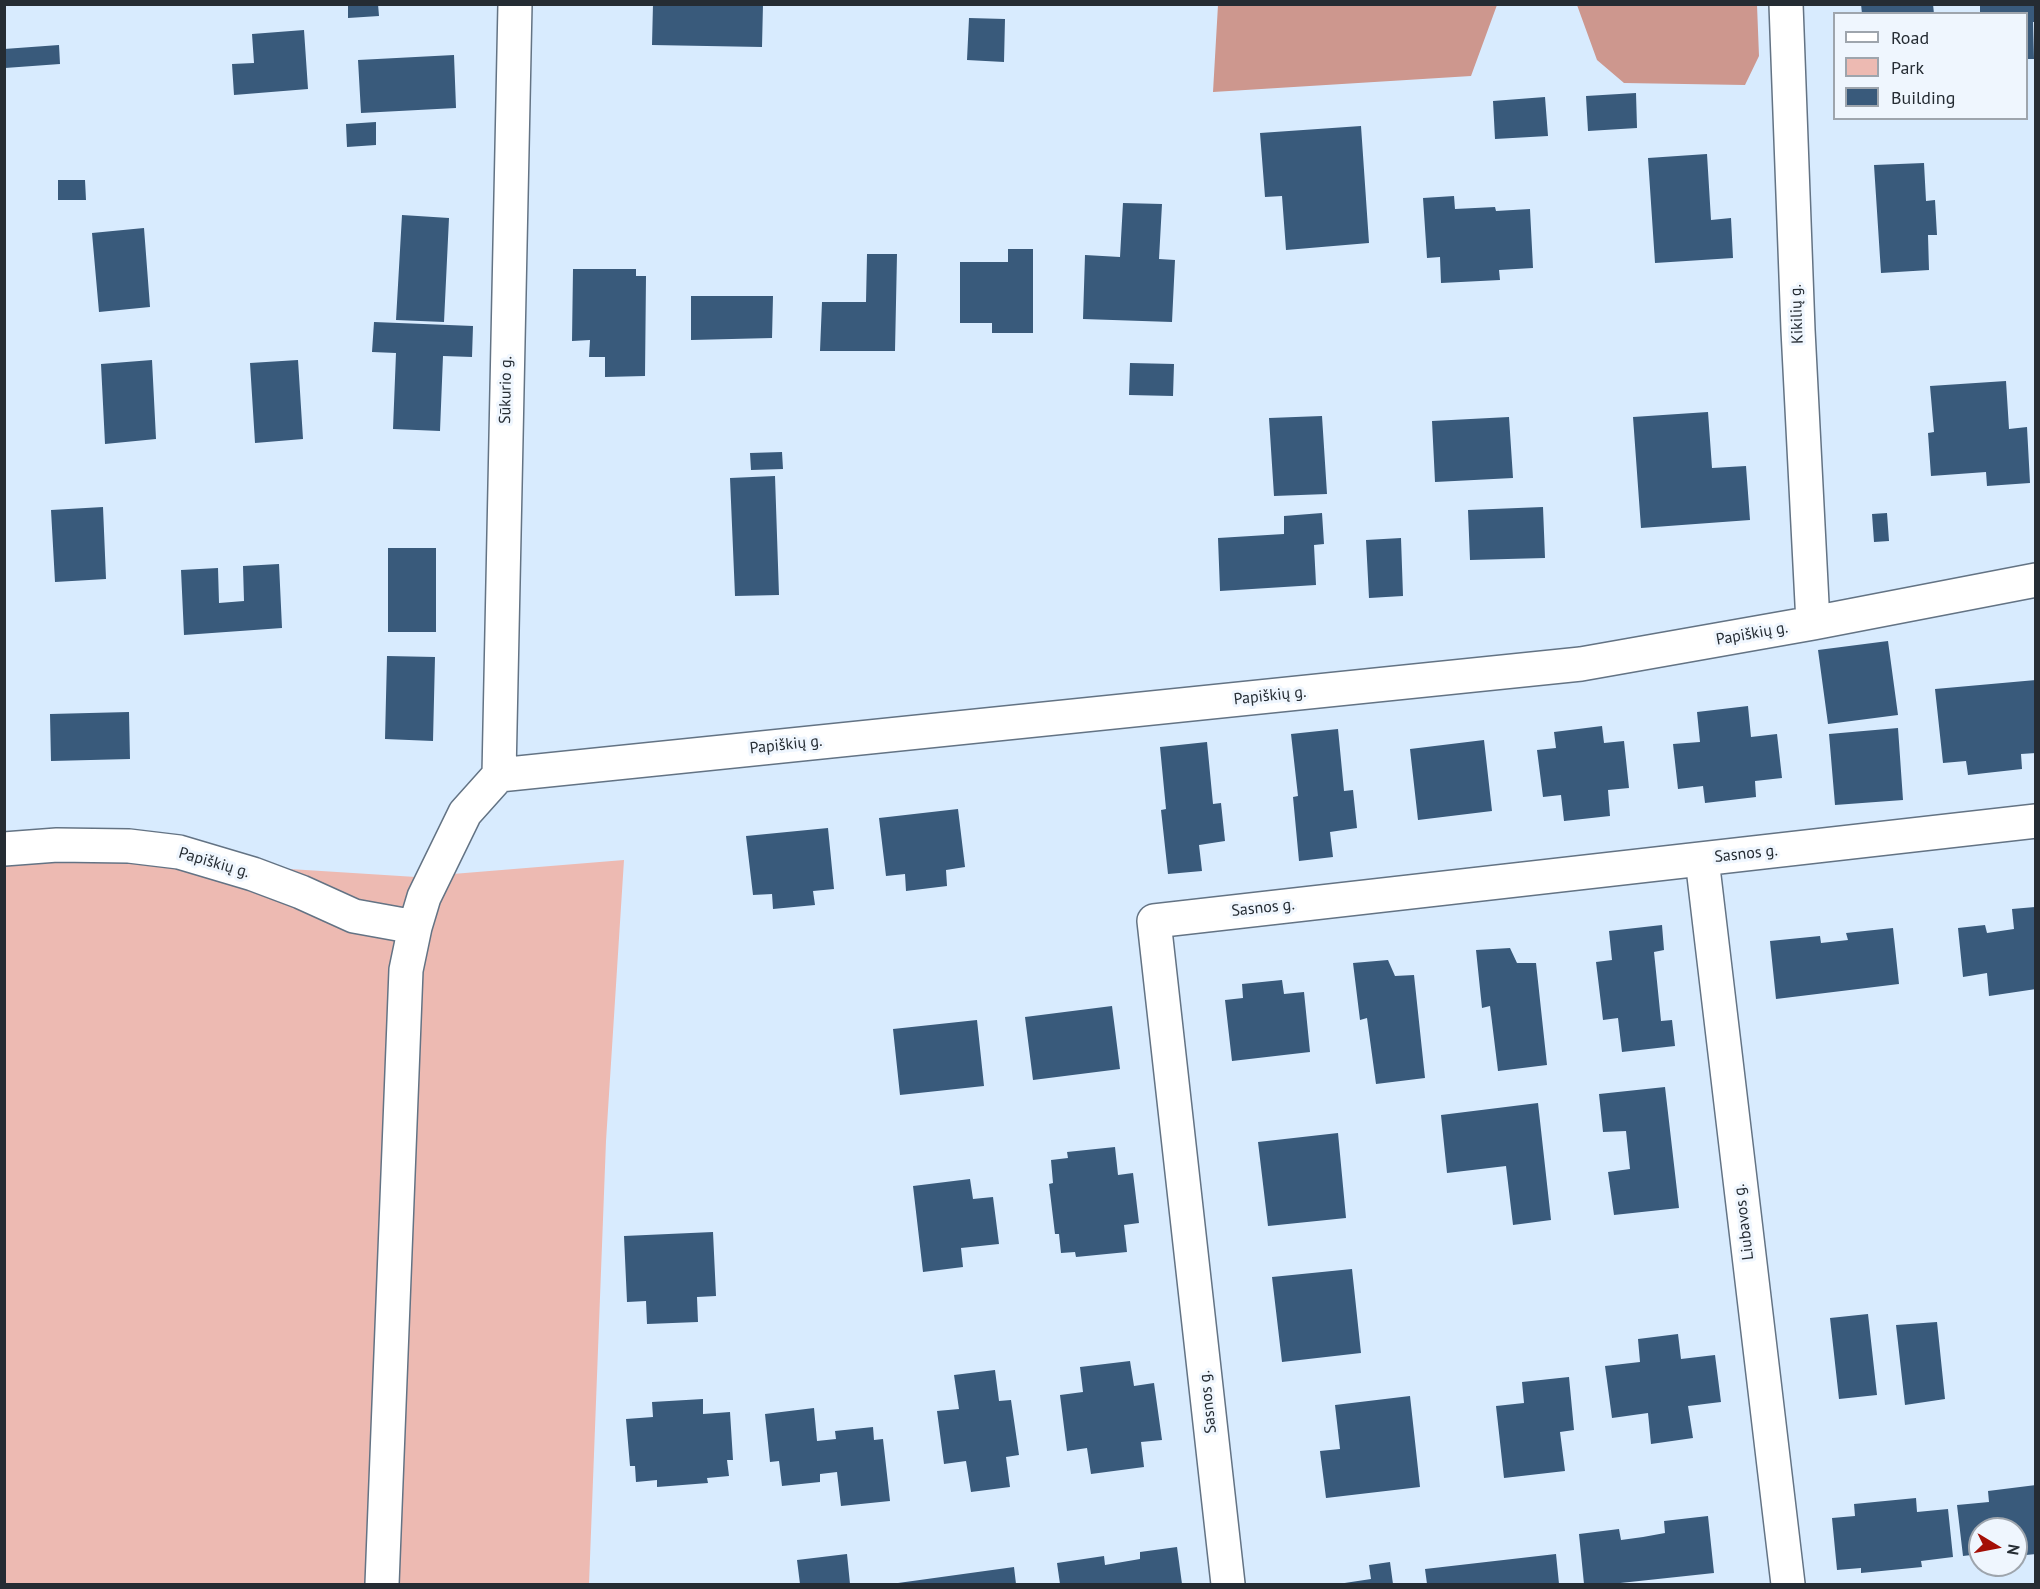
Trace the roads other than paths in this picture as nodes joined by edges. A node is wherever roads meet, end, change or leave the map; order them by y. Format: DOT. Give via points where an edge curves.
graph roads {
  1 [pos="515,4"];
  2 [pos="1786,4"];
  3 [pos="2036,580"];
  4 [pos="1813,623"];
  5 [pos="499,775"];
  6 [pos="2036,821"];
  7 [pos="4,849"];
  8 [pos="1702,859"];
  9 [pos="415,927"];
  10 [pos="382,1584"];
  11 [pos="1228,1584"];
  12 [pos="1788,1584"];
  1 -- 5 [label="street, Sūkurio g."];
  2 -- 4 [label="street, Kikilių g."];
  3 -- 4 [label="street, Papiškių g."];
  4 -- 5 [label="street, Papiškių g." via="1581,664"];
  5 -- 9 [label="street" via="465,813 424,897"];
  6 -- 8 [label="street, Sasnos g."];
  7 -- 9 [label="street, Papiškių g." via="129,846 178,852 253,874 354,916"];
  8 -- 11 [label="street, Sasnos g." via="1154,921"];
  8 -- 12 [label="street, Liubavos g."];
  9 -- 10 [label="street" via="406,970"];
}
